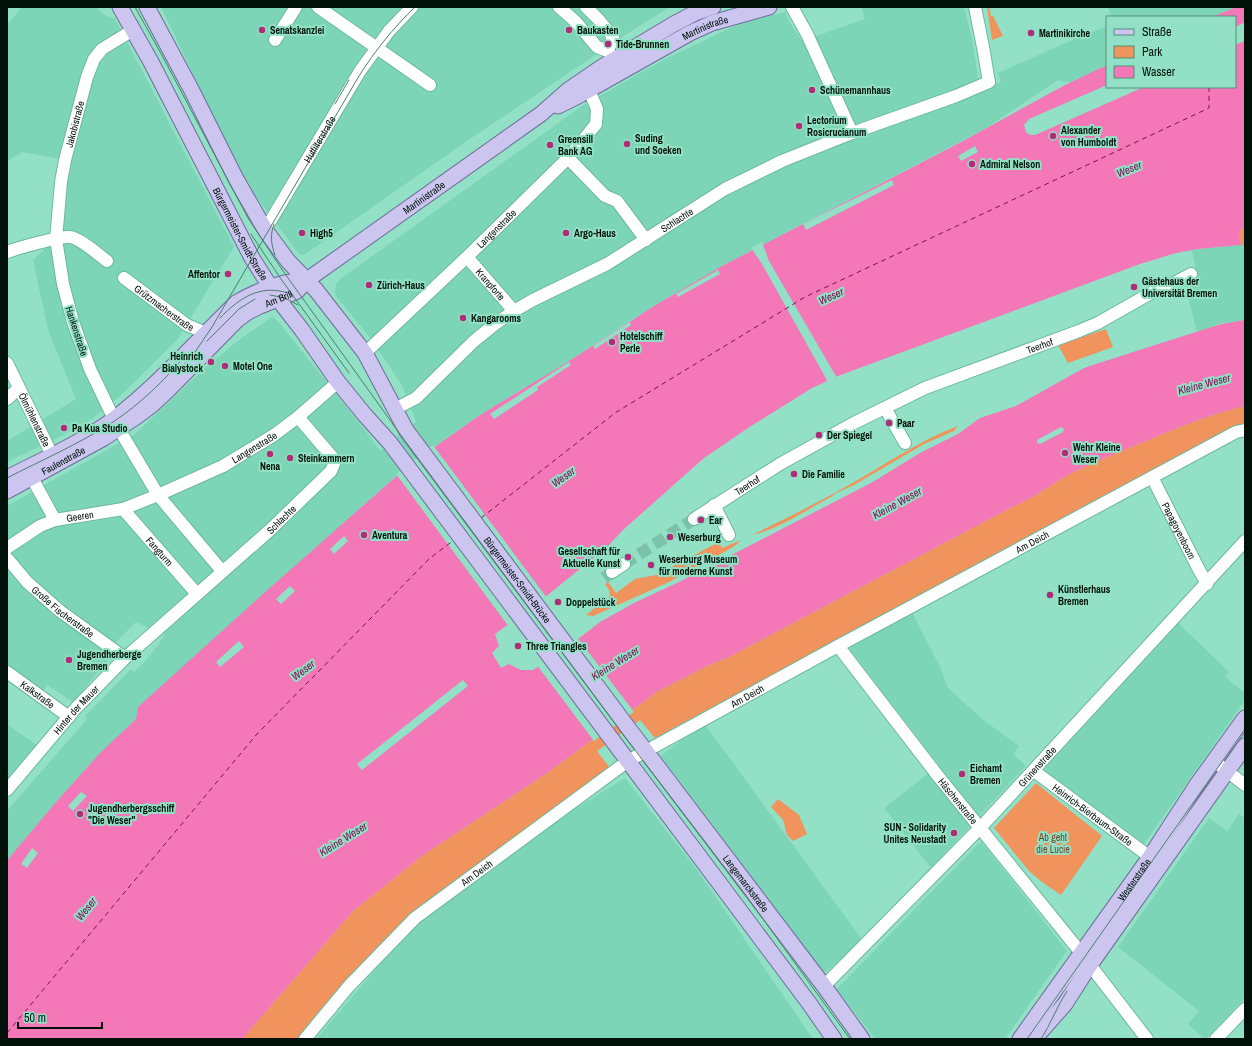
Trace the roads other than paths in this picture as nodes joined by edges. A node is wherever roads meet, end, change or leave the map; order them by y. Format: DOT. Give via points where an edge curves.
graph roads {
  1 [pos="120,7"];
  2 [pos="147,7"];
  3 [pos="296,7"];
  4 [pos="318,7"];
  5 [pos="412,7"];
  6 [pos="559,7"];
  7 [pos="586,7"];
  8 [pos="769,7"];
  9 [pos="792,7"];
  10 [pos="975,7"];
  11 [pos="708,8"];
  12 [pos="712,23"];
  13 [pos="133,30"];
  14 [pos="275,40"];
  15 [pos="376,48"];
  16 [pos="611,56"];
  17 [pos="430,85"];
  18 [pos="589,90"];
  19 [pos="541,114"];
  20 [pos="852,133"];
  21 [pos="568,158"];
  22 [pos="265,230"];
  23 [pos="56,239"];
  24 [pos="646,240"];
  25 [pos="7,252"];
  26 [pos="466,257"];
  27 [pos="107,261"];
  28 [pos="1190,274"];
  29 [pos="124,278"];
  30 [pos="307,280"];
  31 [pos="274,293"];
  32 [pos="514,311"];
  33 [pos="206,333"];
  34 [pos="365,353"];
  35 [pos="7,363"];
  36 [pos="338,382"];
  37 [pos="19,388"];
  38 [pos="7,398"];
  39 [pos="885,408"];
  40 [pos="395,409"];
  41 [pos="298,417"];
  42 [pos="116,424"];
  43 [pos="1245,430"];
  44 [pos="390,442"];
  45 [pos="905,443"];
  46 [pos="52,455"];
  47 [pos="1152,477"];
  48 [pos="7,478"];
  49 [pos="32,478"];
  50 [pos="7,491"];
  51 [pos="158,495"];
  52 [pos="714,505"];
  53 [pos="123,509"];
  54 [pos="694,519"];
  55 [pos="56,520"];
  56 [pos="729,535"];
  57 [pos="1245,541"];
  58 [pos="7,548"];
  59 [pos="7,558"];
  60 [pos="624,564"];
  61 [pos="222,571"];
  62 [pos="612,572"];
  63 [pos="1207,584"];
  64 [pos="197,594"];
  65 [pos="838,646"];
  66 [pos="125,658"];
  67 [pos="7,672"];
  68 [pos="69,717"];
  69 [pos="1245,718"];
  70 [pos="629,730"];
  71 [pos="612,741"];
  72 [pos="1245,746"];
  73 [pos="646,752"];
  74 [pos="628,761"];
  75 [pos="1214,761"];
  76 [pos="1034,771"];
  77 [pos="1227,771"];
  78 [pos="1245,785"];
  79 [pos="7,790"];
  80 [pos="980,828"];
  81 [pos="1150,857"];
  82 [pos="1086,959"];
  83 [pos="824,986"];
  84 [pos="1245,1009"];
  85 [pos="305,1039"];
  86 [pos="834,1039"];
  87 [pos="862,1039"];
  88 [pos="1020,1039"];
  89 [pos="1034,1039"];
  90 [pos="1147,1039"];
  91 [pos="1216,1039"];
  1 -- 13 [label="main road, Bürgermeister-Smidt-Straße"];
  2 -- 22 [label="main road"];
  3 -- 14 [label="street"];
  4 -- 15 [label="street"];
  5 -- 15 [label="street, Hutfilterstraße"];
  6 -- 16 [label="street" via="597,47"];
  7 -- 16 [label="street" via="612,38"];
  8 -- 12 [label="main road, Martinistraße"];
  9 -- 20 [label="street"];
  10 -- 20 [label="street, Schlachte" via="988,82 949,99"];
  11 -- 12 [label="street"];
  11 -- 16 [label="main road, Martinistraße"];
  12 -- 18 [label="main road, Martinistraße"];
  13 -- 23 [label="street, Jakobistraße" via="102,49 94,59 87,77 63,168"];
  13 -- 31 [label="main road, Bürgermeister-Smidt-Straße" via="248,253"];
  15 -- 17 [label="street"];
  15 -- 22 [label="street, Hutfilterstraße" via="345,94"];
  16 -- 19 [label="main road, Martinistraße"];
  18 -- 19 [label="main road, Martinistraße"];
  18 -- 21 [label="street, Langenstraße" via="597,108 596,124"];
  19 -- 30 [label="main road, Martinistraße"];
  20 -- 24 [label="street, Schlachte" via="782,161 738,183"];
  21 -- 24 [label="street" via="605,196 617,201"];
  21 -- 26 [label="street, Langenstraße"];
  22 -- 30 [label="main road" via="288,261"];
  23 -- 25 [label="street"];
  23 -- 27 [label="street" via="71,237"];
  23 -- 42 [label="street, Hankenstraße" via="63,284 73,322 90,369"];
  24 -- 32 [label="street, Schlachte" via="607,264"];
  26 -- 32 [label="street, Kranpforte"];
  26 -- 34 [label="street, Langenstraße"];
  28 -- 39 [label="street, Teerhof" via="1092,326 925,388"];
  29 -- 33 [label="street, Grützmacherstraße" via="187,325"];
  30 -- 31 [label="main road, Am Brill" via="297,291"];
  30 -- 34 [label="main road"];
  31 -- 33 [label="main road, Am Brill" via="247,296 236,303"];
  31 -- 36 [label="main road, Bürgermeister-Smidt-Straße"];
  31 -- 42 [label="main road, Am Brill" via="260,306 237,320 152,405"];
  32 -- 40 [label="street, Schlachte" via="474,341 416,398"];
  33 -- 42 [label="main road, Am Brill"];
  34 -- 40 [label="main road"];
  35 -- 37 [label="street, Ölmühlenstraße"];
  36 -- 41 [label="street, Langenstraße"];
  36 -- 44 [label="main road, Bürgermeister-Smidt-Straße"];
  37 -- 38 [label="street"];
  37 -- 46 [label="street, Ölmühlenstraße"];
  39 -- 45 [label="street"];
  39 -- 52 [label="street, Teerhof" via="780,464"];
  40 -- 70 [label="main road, Bürgermeister-Smidt-Brücke" via="406,430"];
  41 -- 51 [label="street, Langenstraße" via="223,466"];
  41 -- 61 [label="street, Schlachte" via="333,458 331,471 270,530"];
  42 -- 46 [label="main road, Faulenstraße"];
  42 -- 49 [label="main road, Faulenstraße"];
  42 -- 51 [label="street, Hankenstraße"];
  43 -- 47 [label="street, Am Deich" via="1236,432"];
  44 -- 71 [label="main road, Bürgermeister-Smidt-Brücke"];
  46 -- 48 [label="main road, Faulenstraße"];
  47 -- 63 [label="street, Papagoyenboom"];
  47 -- 65 [label="street, Am Deich"];
  49 -- 50 [label="main road, Faulenstraße"];
  49 -- 55 [label="street"];
  51 -- 53 [label="street, Geeren"];
  51 -- 61 [label="street"];
  52 -- 54 [label="street, Teerhof"];
  52 -- 56 [label="street"];
  53 -- 55 [label="street, Geeren"];
  53 -- 64 [label="street, Fangturm"];
  55 -- 58 [label="street, Geeren" via="40,526"];
  57 -- 63 [label="street, Grünenstraße"];
  59 -- 66 [label="street, Große Fischerstraße" via="27,582 60,611"];
  60 -- 62 [label="street"];
  61 -- 64 [label="street, Hinter der Mauer"];
  63 -- 76 [label="street, Grünenstraße"];
  64 -- 66 [label="street, Hinter der Mauer"];
  65 -- 73 [label="street, Am Deich"];
  65 -- 80 [label="street, Häschenstraße"];
  66 -- 68 [label="street, Hinter der Mauer"];
  67 -- 68 [label="street, Kalkstraße"];
  68 -- 79 [label="street, Hinter der Mauer"];
  69 -- 75 [label="main road, Westerstraße"];
  70 -- 73 [label="main road, Langemarckstraße"];
  71 -- 74 [label="main road, Langemarckstraße"];
  72 -- 77 [label="main road, Westerstraße"];
  73 -- 74 [label="street, Am Deich"];
  73 -- 83 [label="main road, Langemarckstraße"];
  74 -- 85 [label="street, Am Deich" via="415,918 349,986"];
  74 -- 86 [label="main road, Langemarckstraße"];
  75 -- 77 [label="street"];
  75 -- 81 [label="main road, Westerstraße"];
  76 -- 80 [label="street, Grünenstraße"];
  76 -- 81 [label="street, Heinrich-Bierbaum-Straße"];
  77 -- 78 [label="street"];
  77 -- 82 [label="main road, Westerstraße"];
  80 -- 82 [label="street, Häschenstraße"];
  80 -- 83 [label="street, Grünenstraße"];
  81 -- 82 [label="main road, Westerstraße"];
  82 -- 88 [label="main road, Westerstraße"];
  82 -- 89 [label="main road, Westerstraße" via="1065,1004"];
  82 -- 90 [label="street, Häschenstraße"];
  83 -- 87 [label="main road, Langemarckstraße"];
  84 -- 91 [label="street"];
}
